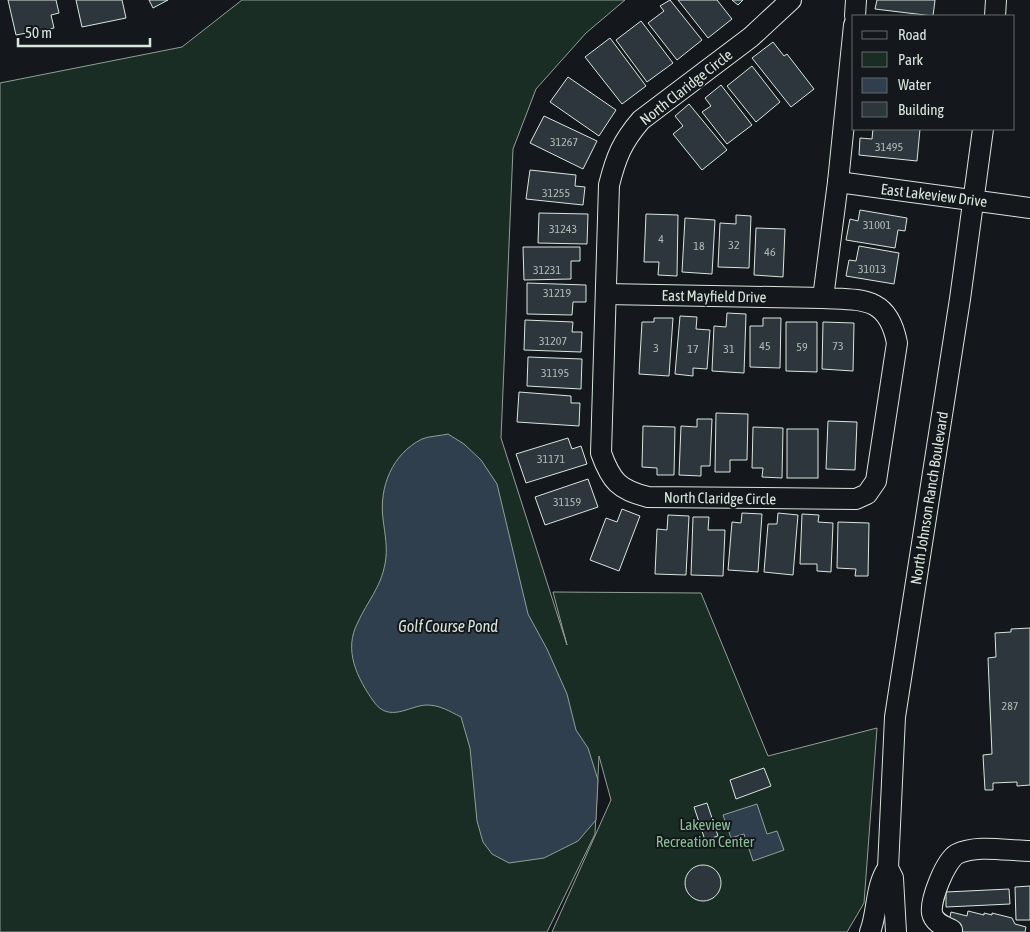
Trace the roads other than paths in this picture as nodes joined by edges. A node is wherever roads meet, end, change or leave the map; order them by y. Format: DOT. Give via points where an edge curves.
graph roads {
  1 [pos="791,0"];
  2 [pos="856,0"];
  3 [pos="996,0"];
  4 [pos="855,15"];
  5 [pos="995,15"];
  6 [pos="852,45"];
  7 [pos="983,130"];
  8 [pos="838,182"];
  9 [pos="973,200"];
  10 [pos="1030,208"];
  11 [pos="606,294"];
  12 [pos="823,298"];
  13 [pos="1030,851"];
  14 [pos="888,868"];
  15 [pos="952,930"];
  16 [pos="870,932"];
  17 [pos="896,932"];
  1 -- 11 [label="street, North Claridge Circle" via="751,38 641,120 627,137 617,154 608,186"];
  2 -- 4 [label="street"];
  3 -- 5 [label="street"];
  6 -- 8 [label="street"];
  7 -- 9 [label="street, North Johnson Ranch Boulevard"];
  8 -- 9 [label="street, East Lakeview Drive"];
  8 -- 12 [label="street"];
  9 -- 10 [label="street, East Lakeview Drive"];
  9 -- 14 [label="street, North Johnson Ranch Boulevard" via="895,717"];
  11 -- 12 [label="street, East Mayfield Drive"];
  11 -- 12 [label="street, North Claridge Circle" via="601,453 616,484 648,497 856,499 867,494 876,481 897,342 893,324 878,307 865,300"];
  13 -- 15 [label="street" via="975,850 956,855 944,868 932,912 937,922"];
  14 -- 16 [label="street, North Johnson Ranch Boulevard" via="881,878"];
  14 -- 17 [label="street, North Johnson Ranch Boulevard" via="893,878"];
}
